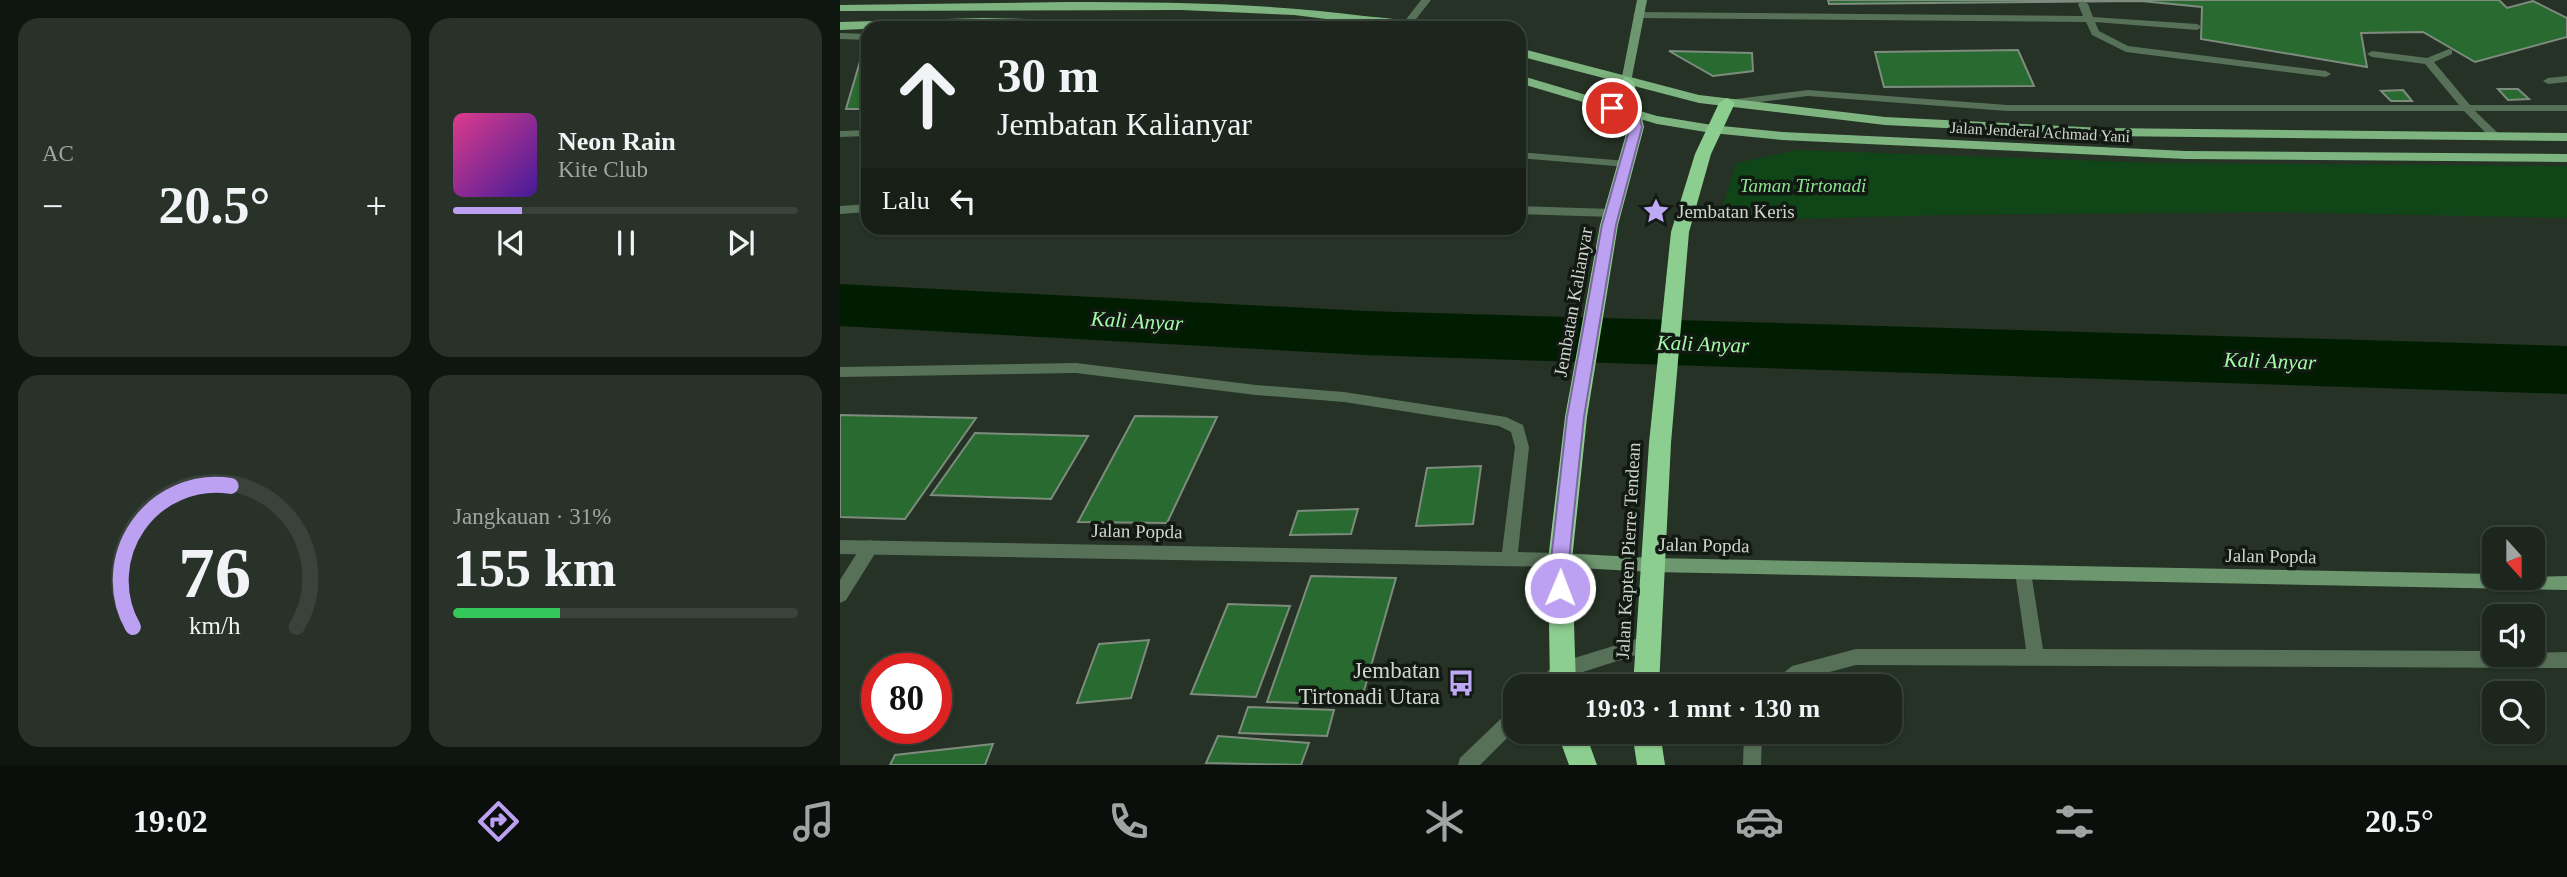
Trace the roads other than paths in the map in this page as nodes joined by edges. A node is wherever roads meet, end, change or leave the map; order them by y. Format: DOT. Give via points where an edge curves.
graph roads {
  1 [pos="1426,0"];
  2 [pos="1642,0"];
  3 [pos="1016,3"];
  4 [pos="1125,3"];
  5 [pos="1235,3"];
  6 [pos="2083,4"];
  7 [pos="840,8"];
  8 [pos="1638,15"];
  9 [pos="2088,19"];
  10 [pos="1379,21"];
  11 [pos="1414,21"];
  12 [pos="861,25"];
  13 [pos="840,26"];
  14 [pos="2197,27"];
  15 [pos="840,36"];
  16 [pos="861,37"];
  17 [pos="2449,52"];
  18 [pos="1526,54"];
  19 [pos="2372,54"];
  20 [pos="2428,61"];
  21 [pos="1565,64"];
  22 [pos="2326,74"];
  23 [pos="2567,79"];
  24 [pos="1526,81"];
  25 [pos="2548,81"];
  26 [pos="1626,82"];
  27 [pos="1542,86"];
  28 [pos="1727,103"];
  29 [pos="2466,108"];
  30 [pos="2567,108"];
  31 [pos="1634,114"];
  32 [pos="1714,129"];
  33 [pos="861,133"];
  34 [pos="840,134"];
  35 [pos="2496,137"];
  36 [pos="2567,137"];
  37 [pos="1526,156"];
  38 [pos="2567,158"];
  39 [pos="1627,164"];
  40 [pos="861,208"];
  41 [pos="840,210"];
  42 [pos="1526,211"];
  43 [pos="1611,219"];
  44 [pos="840,372"];
  45 [pos="840,547"];
  46 [pos="870,547"];
  47 [pos="1509,559"];
  48 [pos="1560,560"];
  49 [pos="1652,565"];
  50 [pos="2022,572"];
  51 [pos="2567,583"];
  52 [pos="840,595"];
  53 [pos="1648,643"];
  54 [pos="2036,658"];
  55 [pos="2567,660"];
  56 [pos="1556,674"];
  57 [pos="1573,674"];
  58 [pos="1647,674"];
  59 [pos="1796,674"];
  60 [pos="1503,729"];
  61 [pos="1575,744"];
  62 [pos="1648,744"];
  63 [pos="1753,744"];
  64 [pos="1467,765"];
  65 [pos="1583,765"];
  66 [pos="1651,765"];
  67 [pos="1752,765"];
  1 -- 11 [label="street"];
  2 -- 8 [label="main road"];
  3 -- 4 [label="main road"];
  3 -- 7 [label="main road"];
  4 -- 5 [label="main road"];
  5 -- 10 [label="main road"];
  6 -- 9 [label="street"];
  8 -- 9 [label="street"];
  8 -- 26 [label="main road"];
  9 -- 14 [label="street"];
  9 -- 22 [label="street" via="2095,33 2126,49"];
  12 -- 13 [label="main road"];
  15 -- 16 [label="street"];
  17 -- 20 [label="street"];
  18 -- 21 [label="main road, Jalan Jenderal Achmad Yani"];
  19 -- 20 [label="street"];
  20 -- 29 [label="street"];
  21 -- 26 [label="main road, Jalan Jenderal Achmad Yani"];
  21 -- 27 [label="main road"];
  23 -- 25 [label="street"];
  24 -- 27 [label="main road, Jalan Jenderal Achmad Yani"];
  26 -- 28 [label="main road, Jalan Jenderal Achmad Yani"];
  26 -- 31 [label="highway, Jembatan Kalianyar"];
  27 -- 31 [label="main road, Jalan Jenderal Achmad Yani"];
  28 -- 29 [label="street" via="1808,93 2007,108"];
  28 -- 32 [label="highway"];
  28 -- 35 [label="main road, Jalan Jenderal Achmad Yani" via="1983,128"];
  29 -- 30 [label="street"];
  29 -- 35 [label="street"];
  31 -- 32 [label="main road, Jalan Jenderal Achmad Yani"];
  31 -- 39 [label="highway, Jembatan Kalianyar" via="1636,127"];
  32 -- 38 [label="main road, Jalan Jenderal Achmad Yani" via="2088,153"];
  32 -- 49 [label="highway, Jalan Kapten Pierre Tendean" via="1681,232"];
  33 -- 34 [label="street"];
  35 -- 36 [label="main road, Jalan Jenderal Achmad Yani"];
  37 -- 39 [label="street"];
  39 -- 43 [label="highway, Jembatan Kalianyar"];
  40 -- 41 [label="street"];
  42 -- 43 [label="street"];
  43 -- 48 [label="highway, Jembatan Kalianyar" via="1576,417"];
  44 -- 47 [label="street" via="1076,368 1344,397 1501,421 1518,429 1522,447"];
  45 -- 46 [label="street, Jalan Popda"];
  46 -- 47 [label="street, Jalan Popda"];
  46 -- 52 [label="street"];
  47 -- 48 [label="street, Jalan Popda"];
  48 -- 49 [label="main road, Jalan Popda"];
  48 -- 56 [label="highway"];
  49 -- 50 [label="main road, Jalan Popda"];
  49 -- 53 [label="highway, Jalan Kapten Pierre Tendean"];
  50 -- 51 [label="main road, Jalan Popda"];
  50 -- 54 [label="street"];
  53 -- 57 [label="street"];
  53 -- 58 [label="highway, Jalan Kapten Pierre Tendean"];
  54 -- 55 [label="street"];
  54 -- 59 [label="street" via="1856,657"];
  60 -- 64 [label="street"];
  61 -- 65 [label="highway"];
  62 -- 66 [label="highway"];
  63 -- 67 [label="street"];
}
